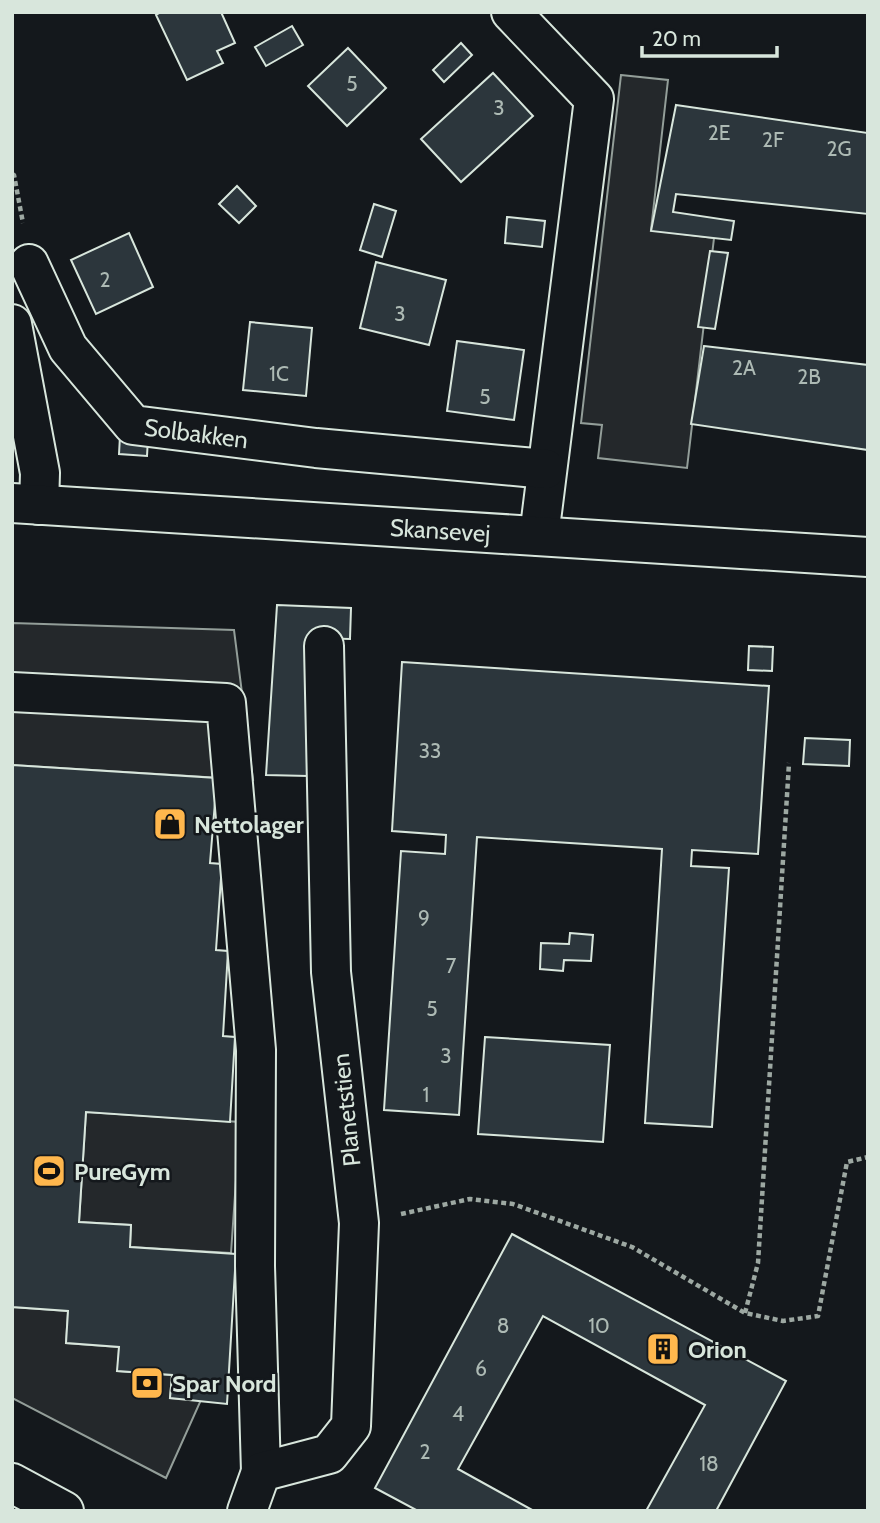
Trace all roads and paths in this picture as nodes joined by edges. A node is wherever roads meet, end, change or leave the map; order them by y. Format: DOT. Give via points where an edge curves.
graph roads {
  1 [pos="511,12"];
  2 [pos="12,174"];
  3 [pos="29,264"];
  4 [pos="12,324"];
  5 [pos="545,469"];
  6 [pos="26,504"];
  7 [pos="539,536"];
  8 [pos="868,557"];
  9 [pos="324,646"];
  10 [pos="12,692"];
  11 [pos="789,763"];
  12 [pos="868,1157"];
  13 [pos="359,1223"];
  14 [pos="745,1313"];
  15 [pos="261,1472"];
  16 [pos="247,1511"];
  1 -- 5 [label="street" via="594,99"];
  2 -- 3 [label="path"];
  3 -- 5 [label="street, Solbakken" via="68,348 133,425"];
  4 -- 6 [label="street" via="40,473"];
  5 -- 7 [label="street"];
  6 -- 7 [label="street, Skansevej"];
  7 -- 8 [label="street, Skansevej"];
  9 -- 13 [label="street, Planetstien" via="331,972"];
  10 -- 15 [label="street" via="226,703 256,1050 255,1266"];
  11 -- 14 [label="path" via="758,1263"];
  12 -- 14 [label="path" via="847,1162 818,1316 783,1321"];
  13 -- 14 [label="path" via="470,1199 513,1204 632,1247"];
  13 -- 15 [label="street, Planetstien" via="351,1426 329,1454"];
  15 -- 16 [label="street"];
}
